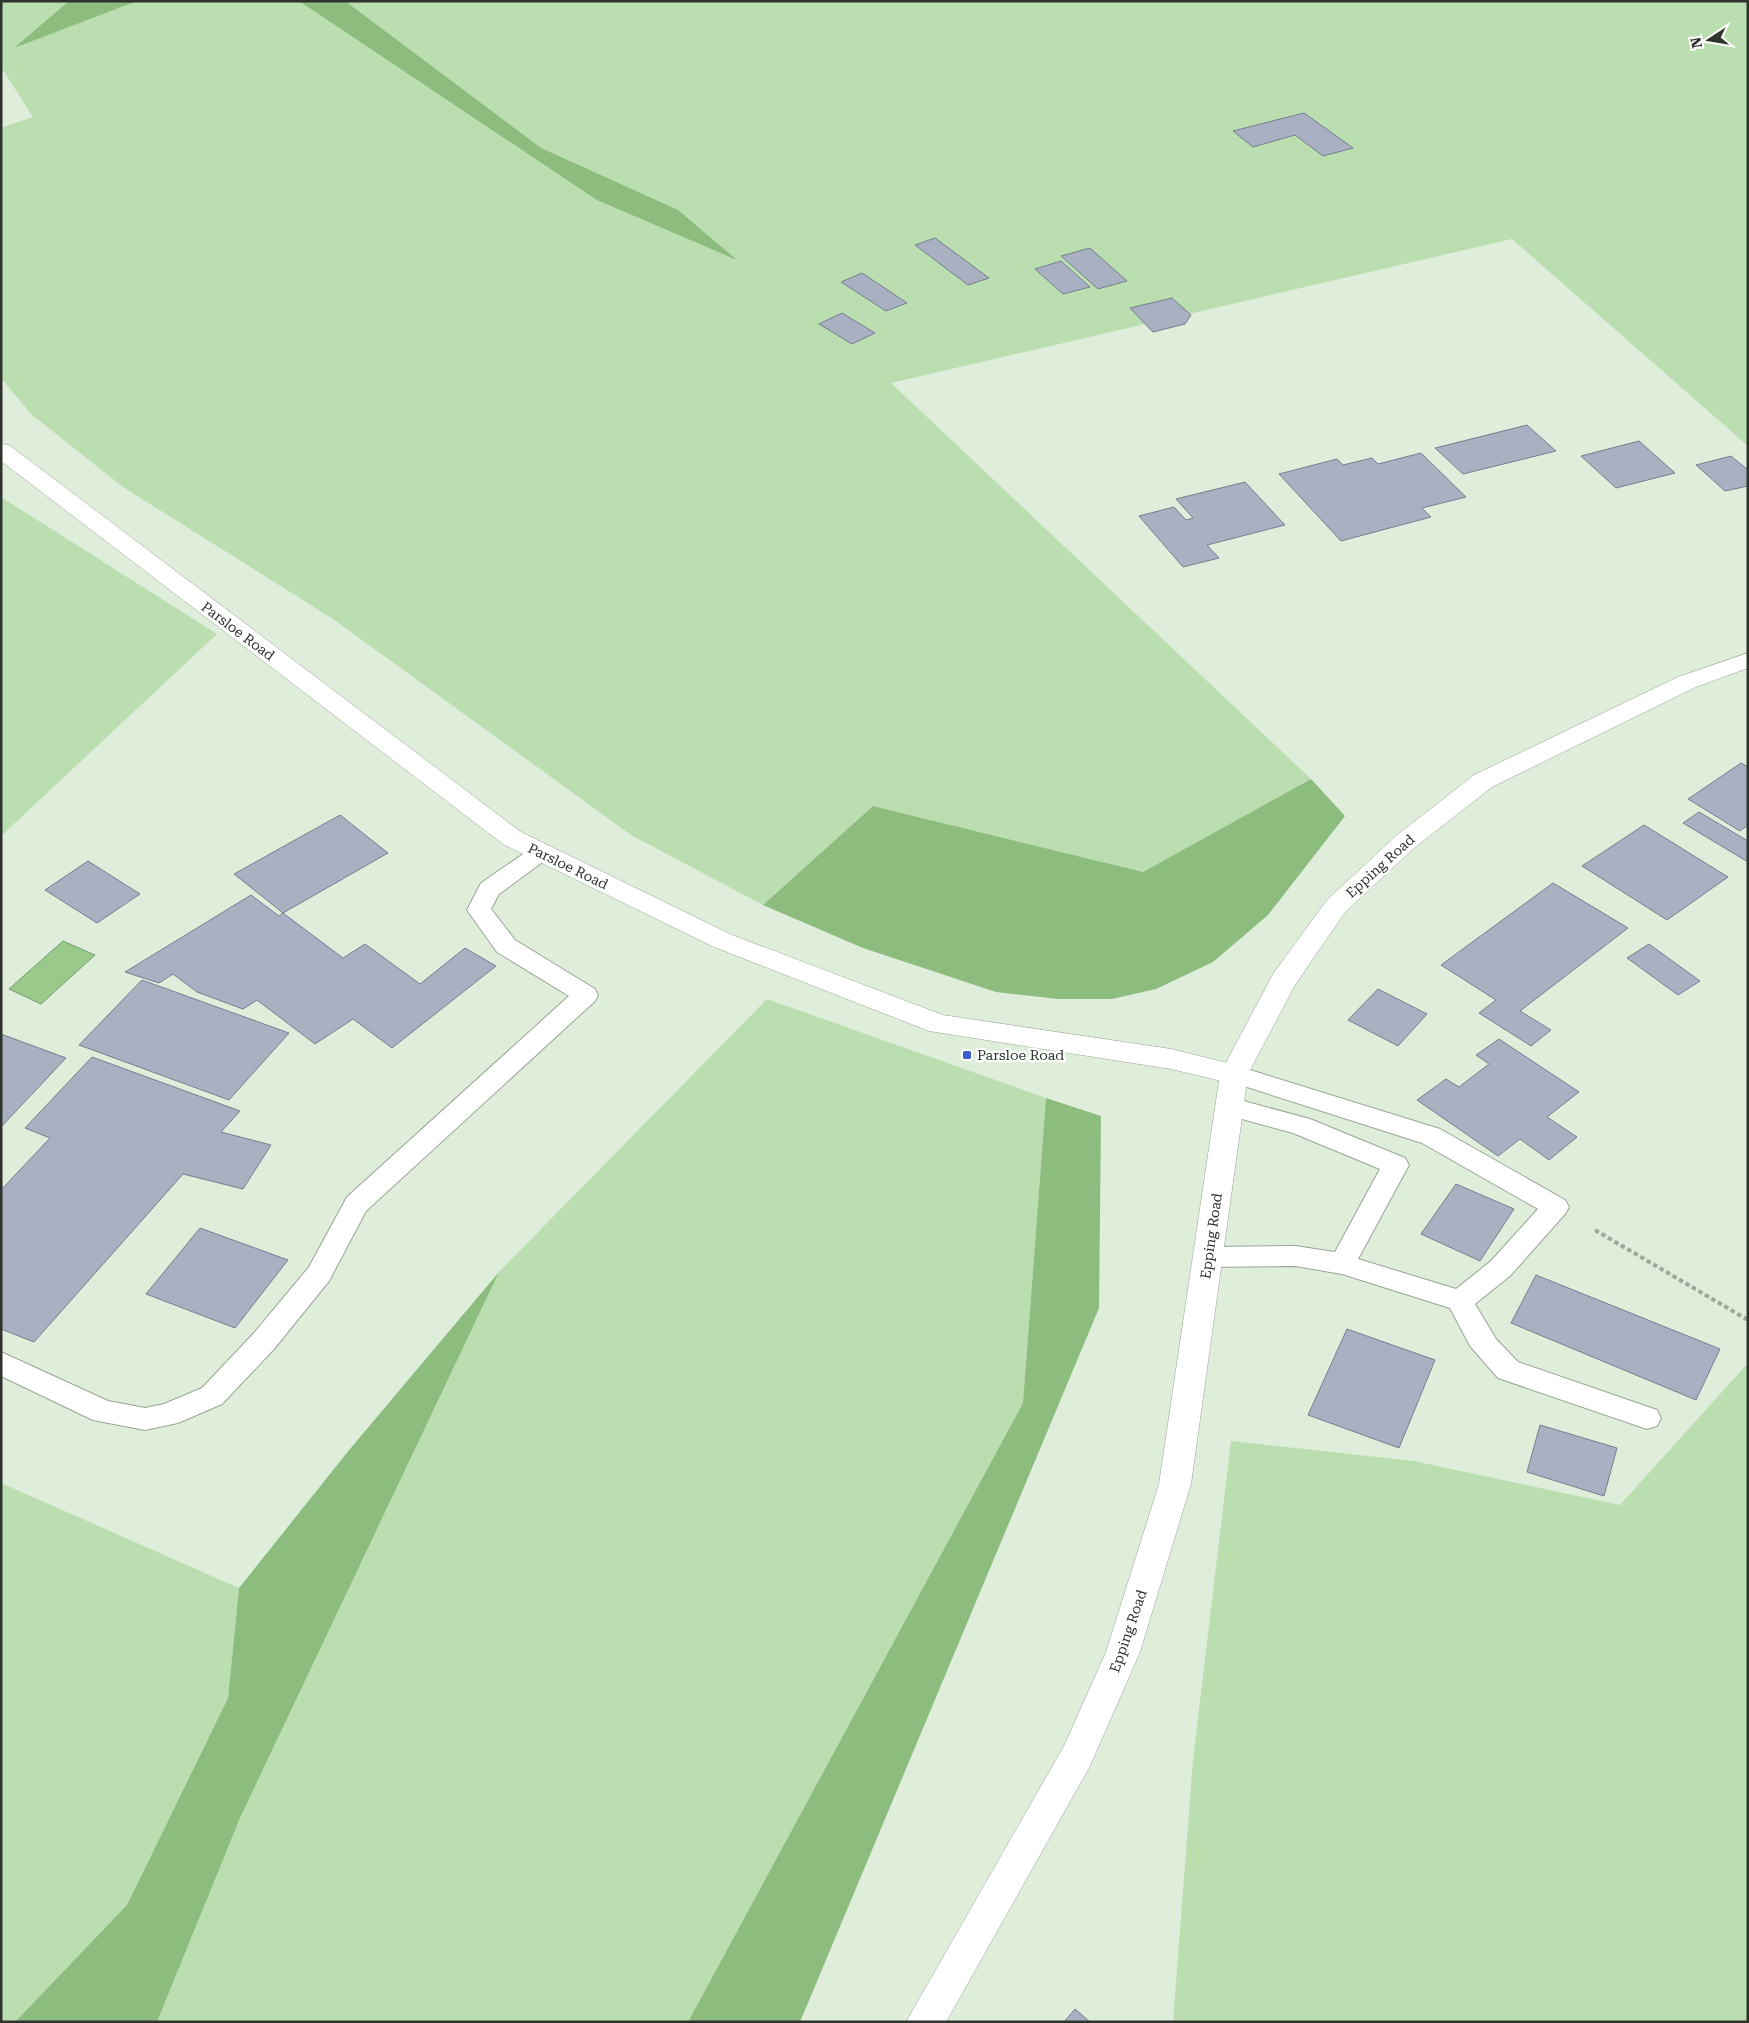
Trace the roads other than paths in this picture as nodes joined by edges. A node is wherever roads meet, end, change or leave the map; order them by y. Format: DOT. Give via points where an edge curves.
graph roads {
  1 [pos="1,450"];
  2 [pos="1748,660"];
  3 [pos="540,853"];
  4 [pos="1234,1074"];
  5 [pos="1229,1106"];
  6 [pos="1208,1257"];
  7 [pos="1342,1264"];
  8 [pos="1460,1301"];
  9 [pos="1,1363"];
  10 [pos="1647,1418"];
  11 [pos="925,2022"];
  1 -- 3 [label="main road, Parsloe Road" via="504,832"];
  2 -- 4 [label="main road, Epping Road" via="1687,682 1483,781 1405,842 1336,906 1284,981"];
  3 -- 4 [label="main road, Parsloe Road" via="723,941 939,1024 1171,1059"];
  3 -- 9 [label="lane" via="490,889 479,910 506,946 586,995 356,1204 319,1274 264,1341 212,1396 168,1415 146,1419 103,1412"];
  4 -- 5 [label="main road, Epping Road"];
  4 -- 8 [label="lane" via="1430,1136 1556,1207 1501,1268"];
  5 -- 6 [label="main road, Epping Road"];
  5 -- 7 [label="lane" via="1301,1126 1396,1165"];
  6 -- 7 [label="lane" via="1295,1256"];
  6 -- 11 [label="main road, Epping Road" via="1175,1484 1123,1652 1078,1754"];
  7 -- 8 [label="lane"];
  8 -- 10 [label="lane" via="1476,1335 1508,1370"];
}
